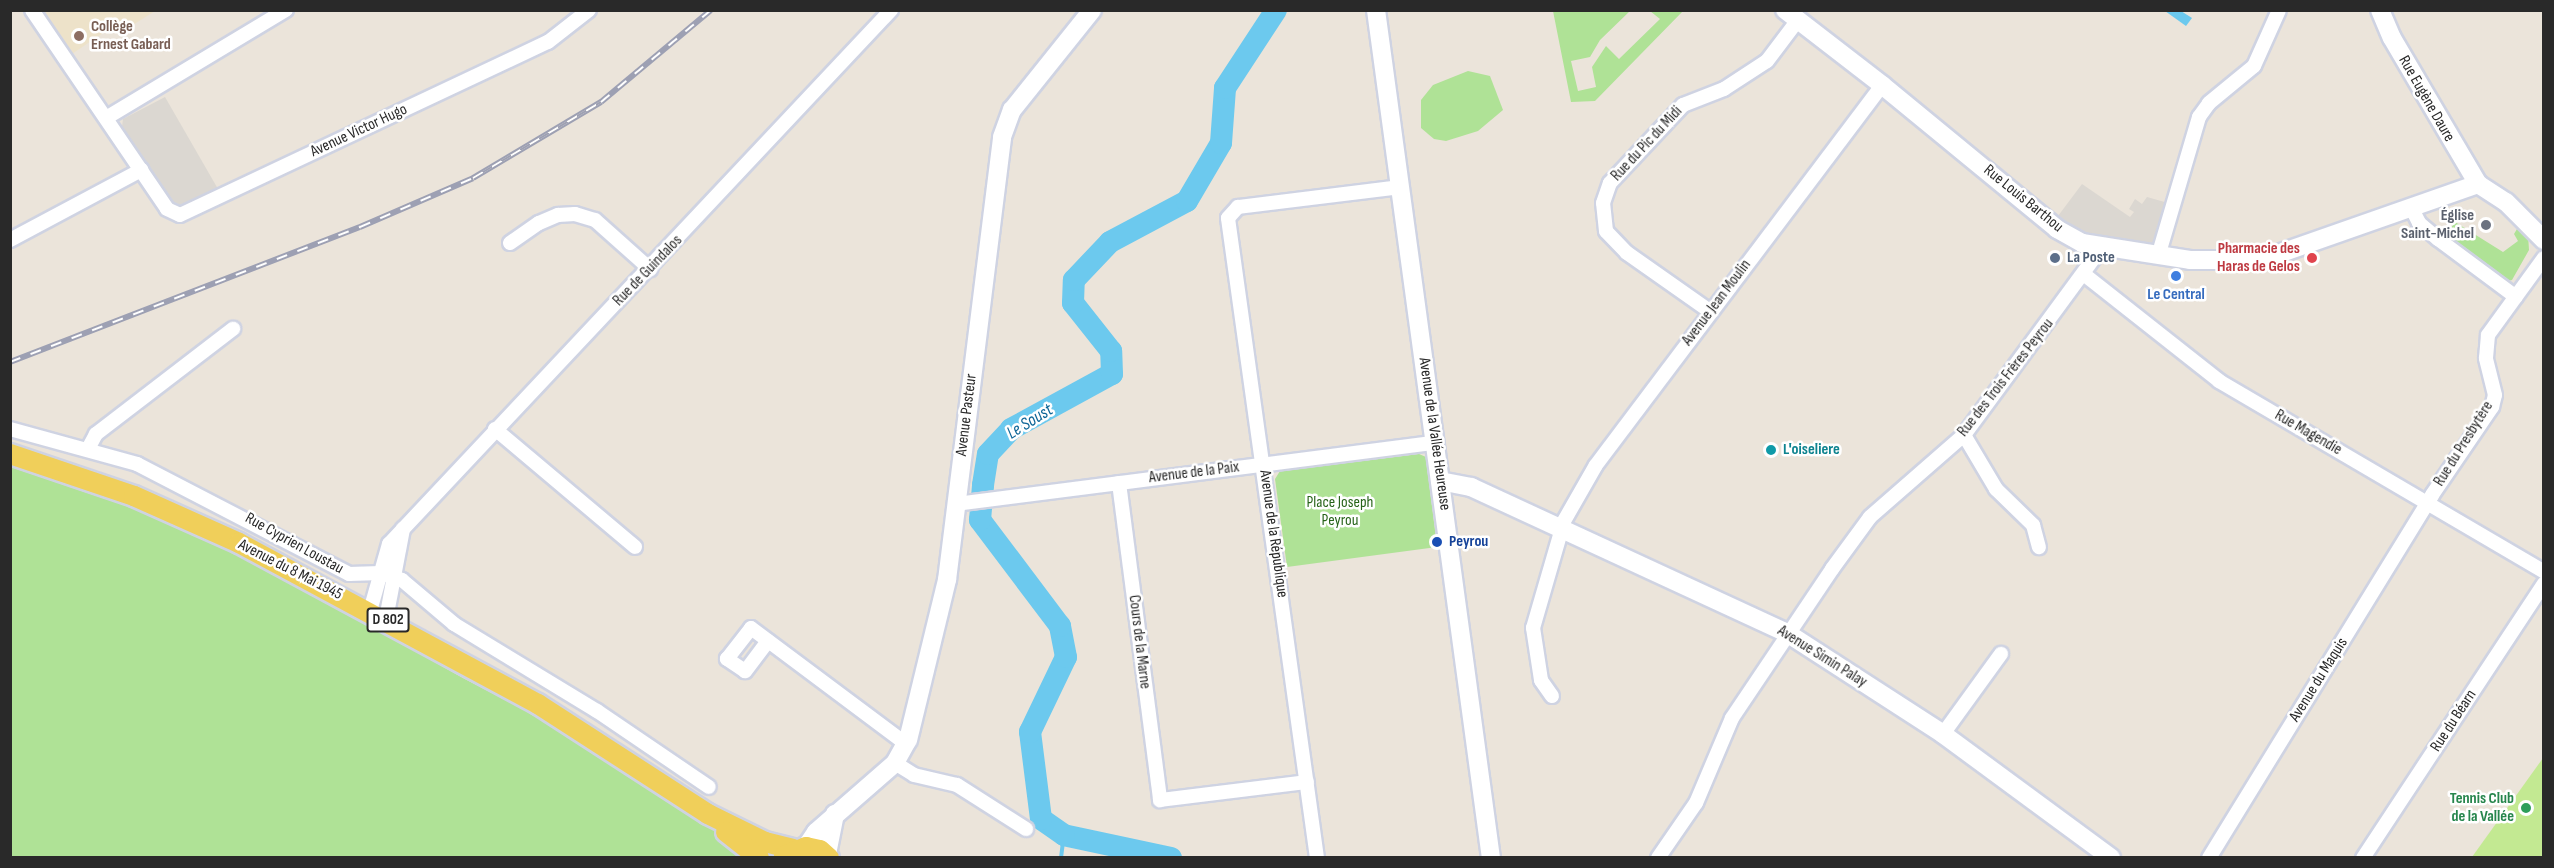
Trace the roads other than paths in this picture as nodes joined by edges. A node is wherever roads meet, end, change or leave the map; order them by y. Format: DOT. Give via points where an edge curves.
graph roads {
  1 [pos="32,10"];
  2 [pos="286,10"];
  3 [pos="589,10"];
  4 [pos="891,10"];
  5 [pos="1092,10"];
  6 [pos="1376,10"];
  7 [pos="2279,10"];
  8 [pos="2380,10"];
  9 [pos="1791,15"];
  10 [pos="1882,85"];
  11 [pos="106,118"];
  12 [pos="141,170"];
  13 [pos="2478,184"];
  14 [pos="1400,188"];
  15 [pos="2411,207"];
  16 [pos="10,240"];
  17 [pos="2544,240"];
  18 [pos="510,243"];
  19 [pos="2082,243"];
  20 [pos="2103,246"];
  21 [pos="2159,253"];
  22 [pos="2544,258"];
  23 [pos="650,270"];
  24 [pos="2085,275"];
  25 [pos="2516,297"];
  26 [pos="1711,312"];
  27 [pos="233,329"];
  28 [pos="10,429"];
  29 [pos="495,429"];
  30 [pos="1964,435"];
  31 [pos="1433,443"];
  32 [pos="88,449"];
  33 [pos="10,454"];
  34 [pos="1263,464"];
  35 [pos="1440,481"];
  36 [pos="1119,483"];
  37 [pos="964,503"];
  38 [pos="2428,503"];
  39 [pos="1561,528"];
  40 [pos="635,547"];
  41 [pos="2039,547"];
  42 [pos="2544,572"];
  43 [pos="388,575"];
  44 [pos="2544,583"];
  45 [pos="378,615"];
  46 [pos="1787,633"];
  47 [pos="768,642"];
  48 [pos="2001,654"];
  49 [pos="1551,696"];
  50 [pos="1943,734"];
  51 [pos="906,744"];
  52 [pos="895,763"];
  53 [pos="1308,782"];
  54 [pos="709,787"];
  55 [pos="708,814"];
  56 [pos="835,814"];
  57 [pos="1026,829"];
  58 [pos="794,851"];
  59 [pos="828,856"];
  60 [pos="759,858"];
  61 [pos="1317,858"];
  62 [pos="1491,858"];
  63 [pos="1658,858"];
  64 [pos="2111,858"];
  65 [pos="2209,858"];
  66 [pos="2363,858"];
  1 -- 11 [label="street"];
  2 -- 11 [label="street"];
  3 -- 12 [label="street, Avenue Victor Hugo" via="548,42 180,216 167,209"];
  4 -- 23 [label="street, Rue de Guindalos"];
  5 -- 37 [label="street, Avenue Pasteur" via="1012,110 1002,137"];
  6 -- 14 [label="street, Avenue de la Vallée Heureuse"];
  7 -- 21 [label="street" via="2254,66 2209,103 2199,117"];
  8 -- 13 [label="street, Rue Eugène Daure" via="2397,48"];
  9 -- 10 [label="street, Rue Louis Barthou"];
  9 -- 26 [label="street, Rue du Pic du Midi" via="1767,61 1724,89 1683,105 1610,183 1603,203 1606,231 1627,253"];
  10 -- 19 [label="street, Rue Louis Barthou" via="2057,229"];
  10 -- 26 [label="street, Avenue Jean Moulin"];
  11 -- 12 [label="street"];
  12 -- 16 [label="street"];
  13 -- 15 [label="street, Rue Louis Barthou"];
  13 -- 17 [label="street" via="2506,202"];
  14 -- 31 [label="street, Avenue de la Vallée Heureuse"];
  14 -- 34 [label="street, Avenue de la République" via="1231,211 1228,218"];
  15 -- 21 [label="street, Rue Louis Barthou" via="2261,260 2190,260"];
  15 -- 25 [label="street" via="2419,222 2438,239"];
  18 -- 23 [label="street" via="539,223 558,215 575,214 595,220"];
  19 -- 20 [label="street, Rue Louis Barthou"];
  19 -- 24 [label="street"];
  20 -- 21 [label="street, Rue Louis Barthou"];
  20 -- 24 [label="street, Rue des Trois Frères Peyrou"];
  22 -- 25 [label="street, Rue du Presbytère"];
  23 -- 29 [label="street, Rue de Guindalos"];
  24 -- 30 [label="street, Rue des Trois Frères Peyrou"];
  24 -- 38 [label="street, Rue Magendie" via="2219,381"];
  25 -- 38 [label="street, Rue du Presbytère" via="2488,335 2486,358 2495,395 2492,407"];
  26 -- 39 [label="street, Avenue Jean Moulin" via="1596,465"];
  27 -- 32 [label="street" via="96,434"];
  28 -- 32 [label="street, Rue Cyprien Loustau"];
  29 -- 40 [label="street"];
  29 -- 43 [label="street, Rue de Guindalos" via="403,529"];
  30 -- 41 [label="street" via="1996,489 2033,525"];
  30 -- 46 [label="street, Rue des Trois Frères Peyrou" via="1870,517"];
  31 -- 34 [label="street, Avenue de la Paix"];
  31 -- 35 [label="street, Avenue de la Vallée Heureuse"];
  32 -- 43 [label="street, Rue Cyprien Loustau" via="160,474 349,574"];
  33 -- 45 [label="main road, Avenue du 8 Mai 1945 / D 802" via="134,496 239,543"];
  34 -- 36 [label="street, Avenue de la Paix"];
  34 -- 53 [label="street, Avenue de la République"];
  35 -- 39 [label="street, Avenue Simin Palay" via="1471,487"];
  35 -- 62 [label="street, Avenue de la Vallée Heureuse"];
  36 -- 37 [label="street, Avenue de la Paix"];
  36 -- 53 [label="street, Cours de la Marne" via="1160,800"];
  37 -- 51 [label="street, Avenue Pasteur"];
  38 -- 42 [label="street, Rue Magendie"];
  38 -- 65 [label="street, Avenue du Maquis"];
  39 -- 46 [label="street, Avenue Simin Palay"];
  39 -- 49 [label="street, Avenue Jean Moulin" via="1533,628 1541,680"];
  43 -- 45 [label="street, Rue de Guindalos"];
  43 -- 54 [label="street" via="454,624 597,711"];
  44 -- 66 [label="street, Rue du Béarn"];
  45 -- 55 [label="main road, Avenue du 8 Mai 1945 / D 802" via="538,704"];
  46 -- 50 [label="street, Avenue Simin Palay"];
  46 -- 63 [label="street, Rue des Trois Frères Peyrou" via="1732,718 1696,803"];
  47 -- 51 [label="street"];
  48 -- 50 [label="street"];
  50 -- 64 [label="street, Avenue Simin Palay"];
  51 -- 52 [label="street, Avenue Pasteur"];
  52 -- 56 [label="street, Avenue Pasteur"];
  52 -- 57 [label="street" via="914,775 957,785"];
  53 -- 61 [label="street, Avenue de la République"];
  55 -- 58 [label="main road, Avenue du 8 Mai 1945 / D 802" via="765,842"];
  55 -- 60 [label="main road, Avenue du 8 Mai 1945 / D 802"];
  56 -- 58 [label="street, Avenue Pasteur"];
  56 -- 59 [label="street"];
  58 -- 59 [label="main road, Avenue du 8 Mai 1945"];
}
